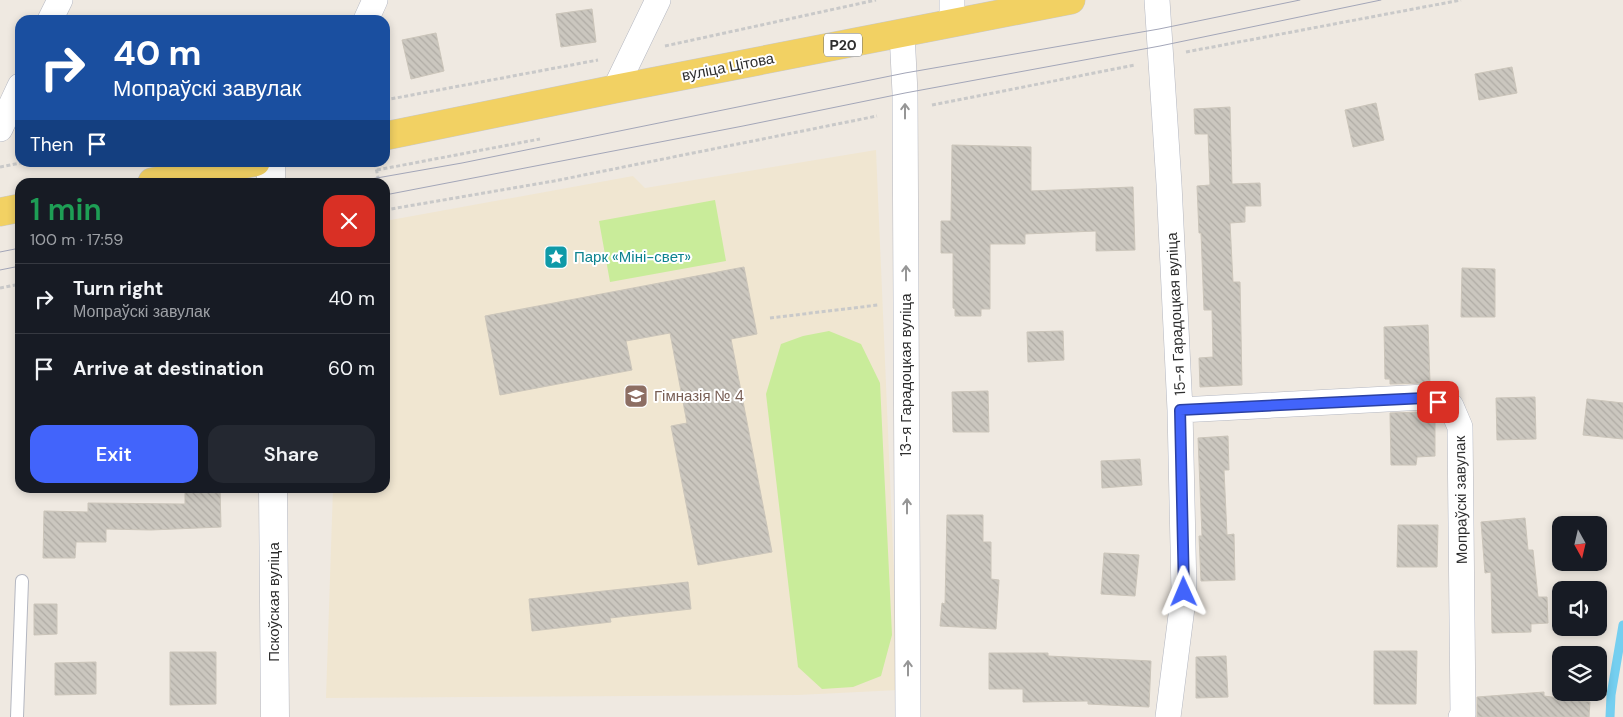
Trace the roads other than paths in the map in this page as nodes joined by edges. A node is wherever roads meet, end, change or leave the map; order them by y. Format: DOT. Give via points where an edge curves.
graph roads {
  1 [pos="60,0"];
  2 [pos="375,0"];
  3 [pos="658,0"];
  4 [pos="1071,0"];
  5 [pos="1157,0"];
  6 [pos="952,12"];
  7 [pos="52,15"];
  8 [pos="368,15"];
  9 [pos="902,33"];
  10 [pos="615,89"];
  11 [pos="15,97"];
  12 [pos="0,129"];
  13 [pos="390,135"];
  14 [pos="230,167"];
  15 [pos="173,178"];
  16 [pos="15,209"];
  17 [pos="0,212"];
  18 [pos="1180,410"];
  19 [pos="273,493"];
  20 [pos="22,581"];
  21 [pos="17,717"];
  22 [pos="274,717"];
  23 [pos="908,717"];
  24 [pos="1168,717"];
  25 [pos="1462,717"];
  1 -- 7 [label="street"];
  2 -- 8 [label="street"];
  3 -- 10 [label="street"];
  4 -- 6 [label="main road, вуліца Цітова / Р20"];
  5 -- 18 [label="street, 15-я Гарадоцкая вуліца"];
  6 -- 9 [label="main road, вуліца Цітова / Р20"];
  9 -- 10 [label="main road, вуліца Цітова / Р20"];
  23 -- 9 [label="street, 13-я Гарадоцкая вуліца, one-way" via="905,73"];
  10 -- 13 [label="main road, вуліца Цітова / Р20"];
  11 -- 12 [label="street"];
  14 -- 15 [label="main road"];
  16 -- 17 [label="main road"];
  18 -- 24 [label="street, 15-я Гарадоцкая вуліца" via="1184,592"];
  18 -- 25 [label="street, Мопраўскі завулак" via="1425,398 1452,406 1460,427"];
  19 -- 22 [label="street, Пскоўская вуліца"];
  20 -- 21 [label="lane"];
}
